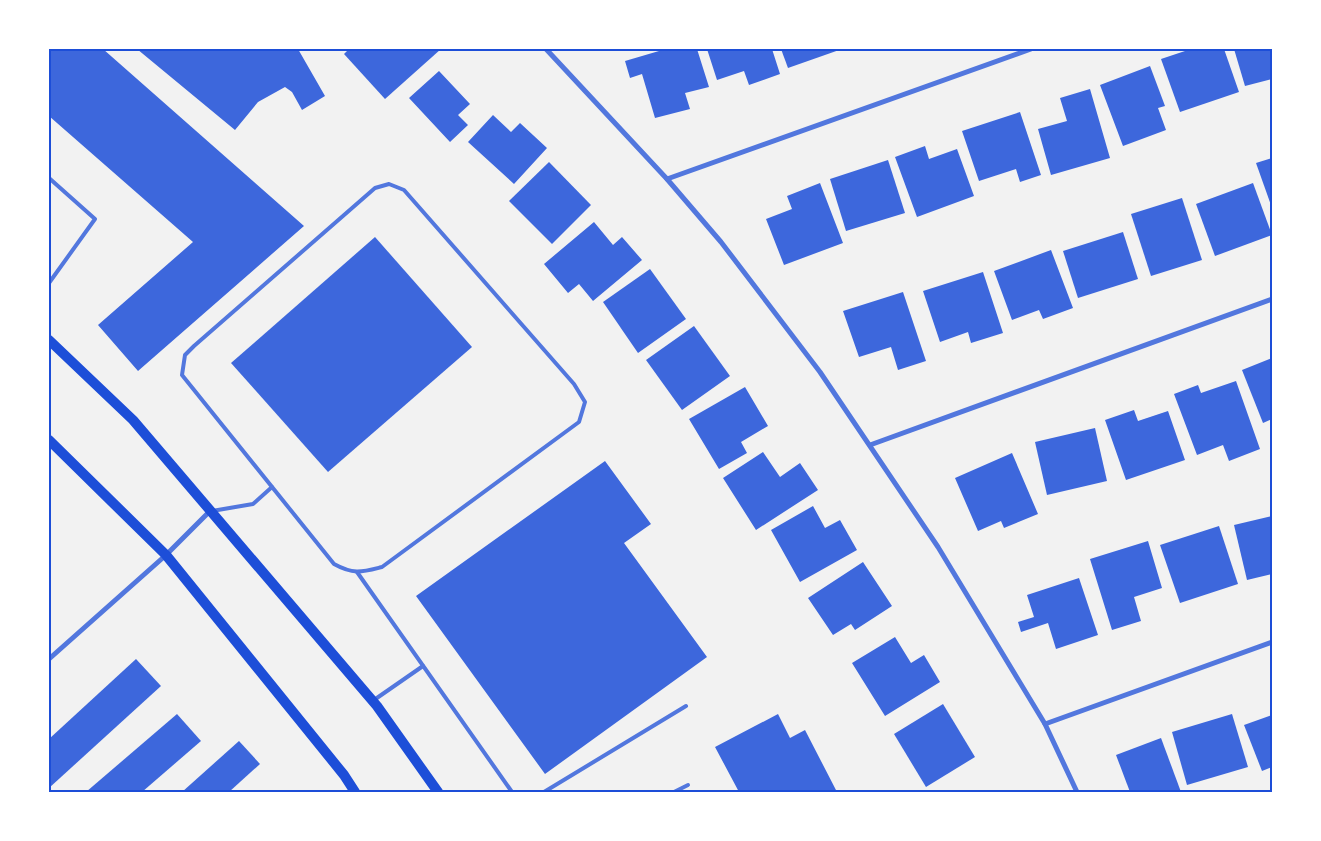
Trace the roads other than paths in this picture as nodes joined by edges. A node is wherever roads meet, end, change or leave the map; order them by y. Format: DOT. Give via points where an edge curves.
graph roads {
  1 [pos="546,49"];
  2 [pos="1030,49"];
  3 [pos="49,178"];
  4 [pos="667,179"];
  5 [pos="49,283"];
  6 [pos="1272,299"];
  7 [pos="49,340"];
  8 [pos="49,440"];
  9 [pos="870,445"];
  10 [pos="272,486"];
  11 [pos="210,511"];
  12 [pos="166,555"];
  13 [pos="357,572"];
  14 [pos="1272,642"];
  15 [pos="49,659"];
  16 [pos="423,666"];
  17 [pos="372,701"];
  18 [pos="686,706"];
  19 [pos="1045,724"];
  20 [pos="688,785"];
  21 [pos="355,792"];
  22 [pos="438,792"];
  23 [pos="512,792"];
  24 [pos="544,792"];
  25 [pos="674,792"];
  26 [pos="1076,792"];
  1 -- 4 [label="street"];
  2 -- 4 [label="street"];
  3 -- 5 [label="lane" via="95,219"];
  4 -- 9 [label="street" via="721,242 820,372"];
  6 -- 9 [label="street"];
  7 -- 11 [label="main road" via="134,420"];
  8 -- 12 [label="main road"];
  9 -- 19 [label="street" via="938,548"];
  10 -- 11 [label="lane" via="254,504"];
  10 -- 13 [label="lane" via="334,564 347,572"];
  10 -- 13 [label="lane" via="182,374 185,355 375,188 389,184 404,190 574,384 585,402 579,422 382,567"];
  11 -- 12 [label="street"];
  11 -- 17 [label="main road"];
  12 -- 15 [label="street"];
  12 -- 21 [label="main road"];
  13 -- 16 [label="lane"];
  14 -- 19 [label="street"];
  16 -- 17 [label="lane"];
  16 -- 23 [label="lane"];
  17 -- 22 [label="main road"];
  18 -- 24 [label="lane"];
  19 -- 26 [label="street"];
  20 -- 25 [label="lane"];
}
